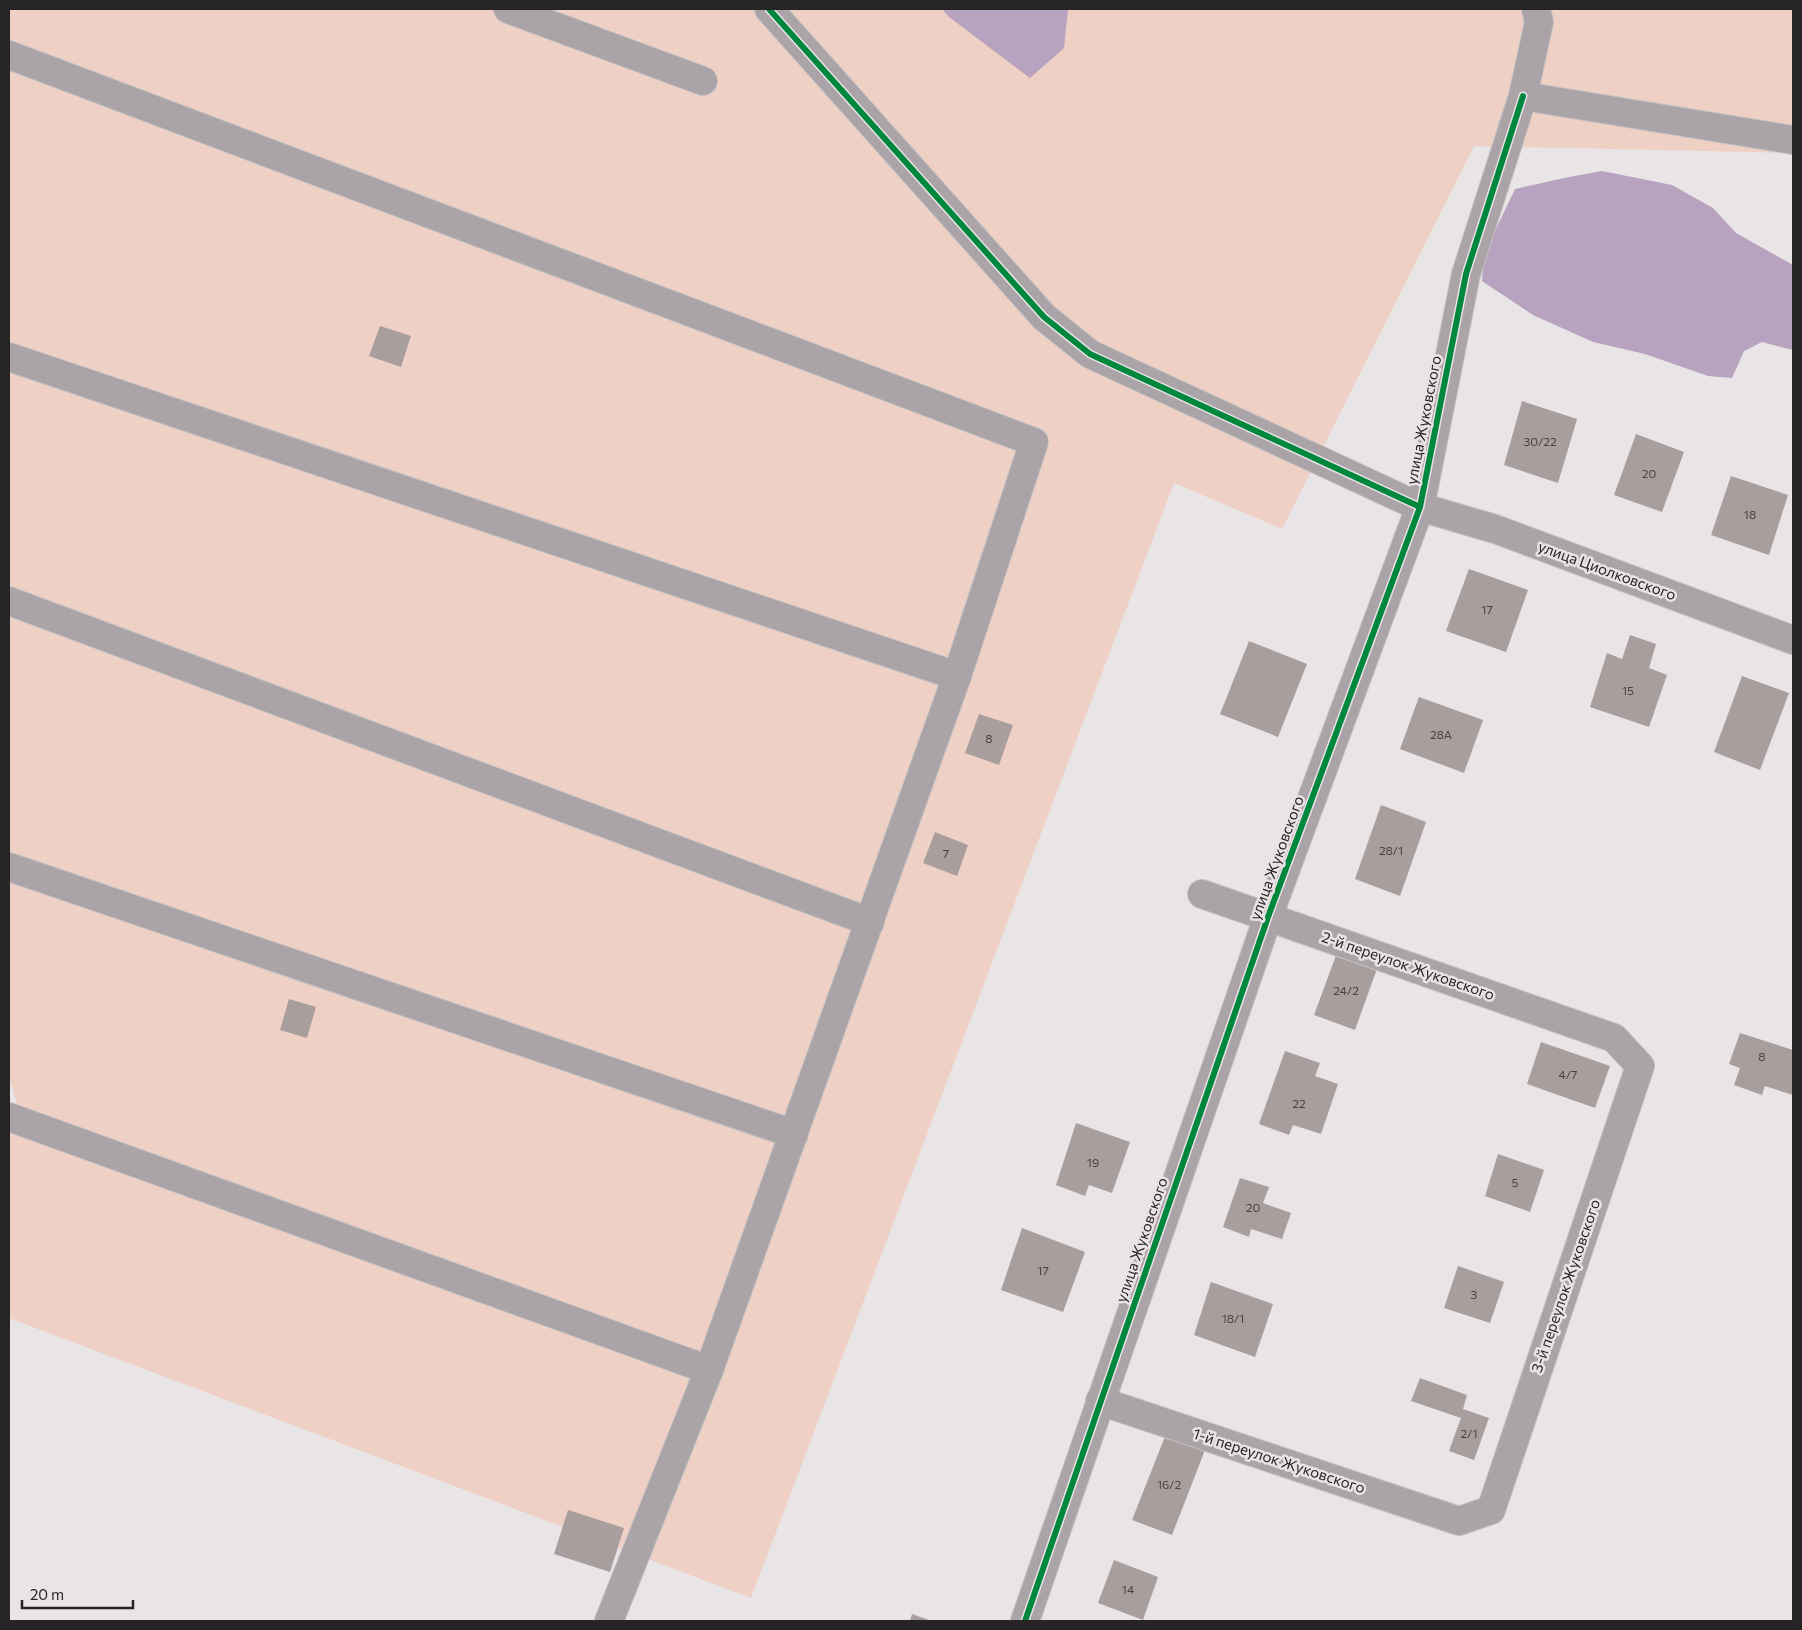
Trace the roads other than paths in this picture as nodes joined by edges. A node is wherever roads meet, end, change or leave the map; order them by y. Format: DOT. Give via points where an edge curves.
graph roads {
  1 [pos="508,9"];
  2 [pos="768,9"];
  3 [pos="1536,9"];
  4 [pos="9,55"];
  5 [pos="703,81"];
  6 [pos="1523,96"];
  7 [pos="1793,140"];
  8 [pos="9,357"];
  9 [pos="1420,507"];
  10 [pos="9,601"];
  11 [pos="1793,640"];
  12 [pos="957,676"];
  13 [pos="9,868"];
  14 [pos="1202,894"];
  15 [pos="1268,917"];
  16 [pos="870,922"];
  17 [pos="1614,1038"];
  18 [pos="9,1117"];
  19 [pos="794,1134"];
  20 [pos="709,1370"];
  21 [pos="1100,1401"];
  22 [pos="1459,1521"];
  23 [pos="609,1621"];
  24 [pos="1025,1621"];
  1 -- 5 [label="street"];
  2 -- 9 [label="street, улица Циолковского" via="1044,317 1090,354"];
  3 -- 6 [label="street, улица Жуковского" via="1539,22"];
  4 -- 12 [label="street" via="1034,442"];
  6 -- 7 [label="street"];
  6 -- 9 [label="street, улица Жуковского" via="1466,274"];
  8 -- 12 [label="street"];
  9 -- 11 [label="street, улица Циолковского" via="1495,529"];
  9 -- 15 [label="street, улица Жуковского"];
  10 -- 16 [label="street"];
  12 -- 16 [label="street"];
  13 -- 19 [label="street"];
  14 -- 15 [label="street, 2-й переулок Жуковского"];
  15 -- 17 [label="street, 2-й переулок Жуковского"];
  15 -- 21 [label="street, улица Жуковского"];
  16 -- 19 [label="street"];
  17 -- 22 [label="street, 3-й переулок Жуковского" via="1640,1066 1491,1510"];
  18 -- 20 [label="street"];
  19 -- 20 [label="street"];
  20 -- 23 [label="street"];
  21 -- 22 [label="street, 1-й переулок Жуковского"];
  21 -- 24 [label="street, улица Жуковского"];
}
